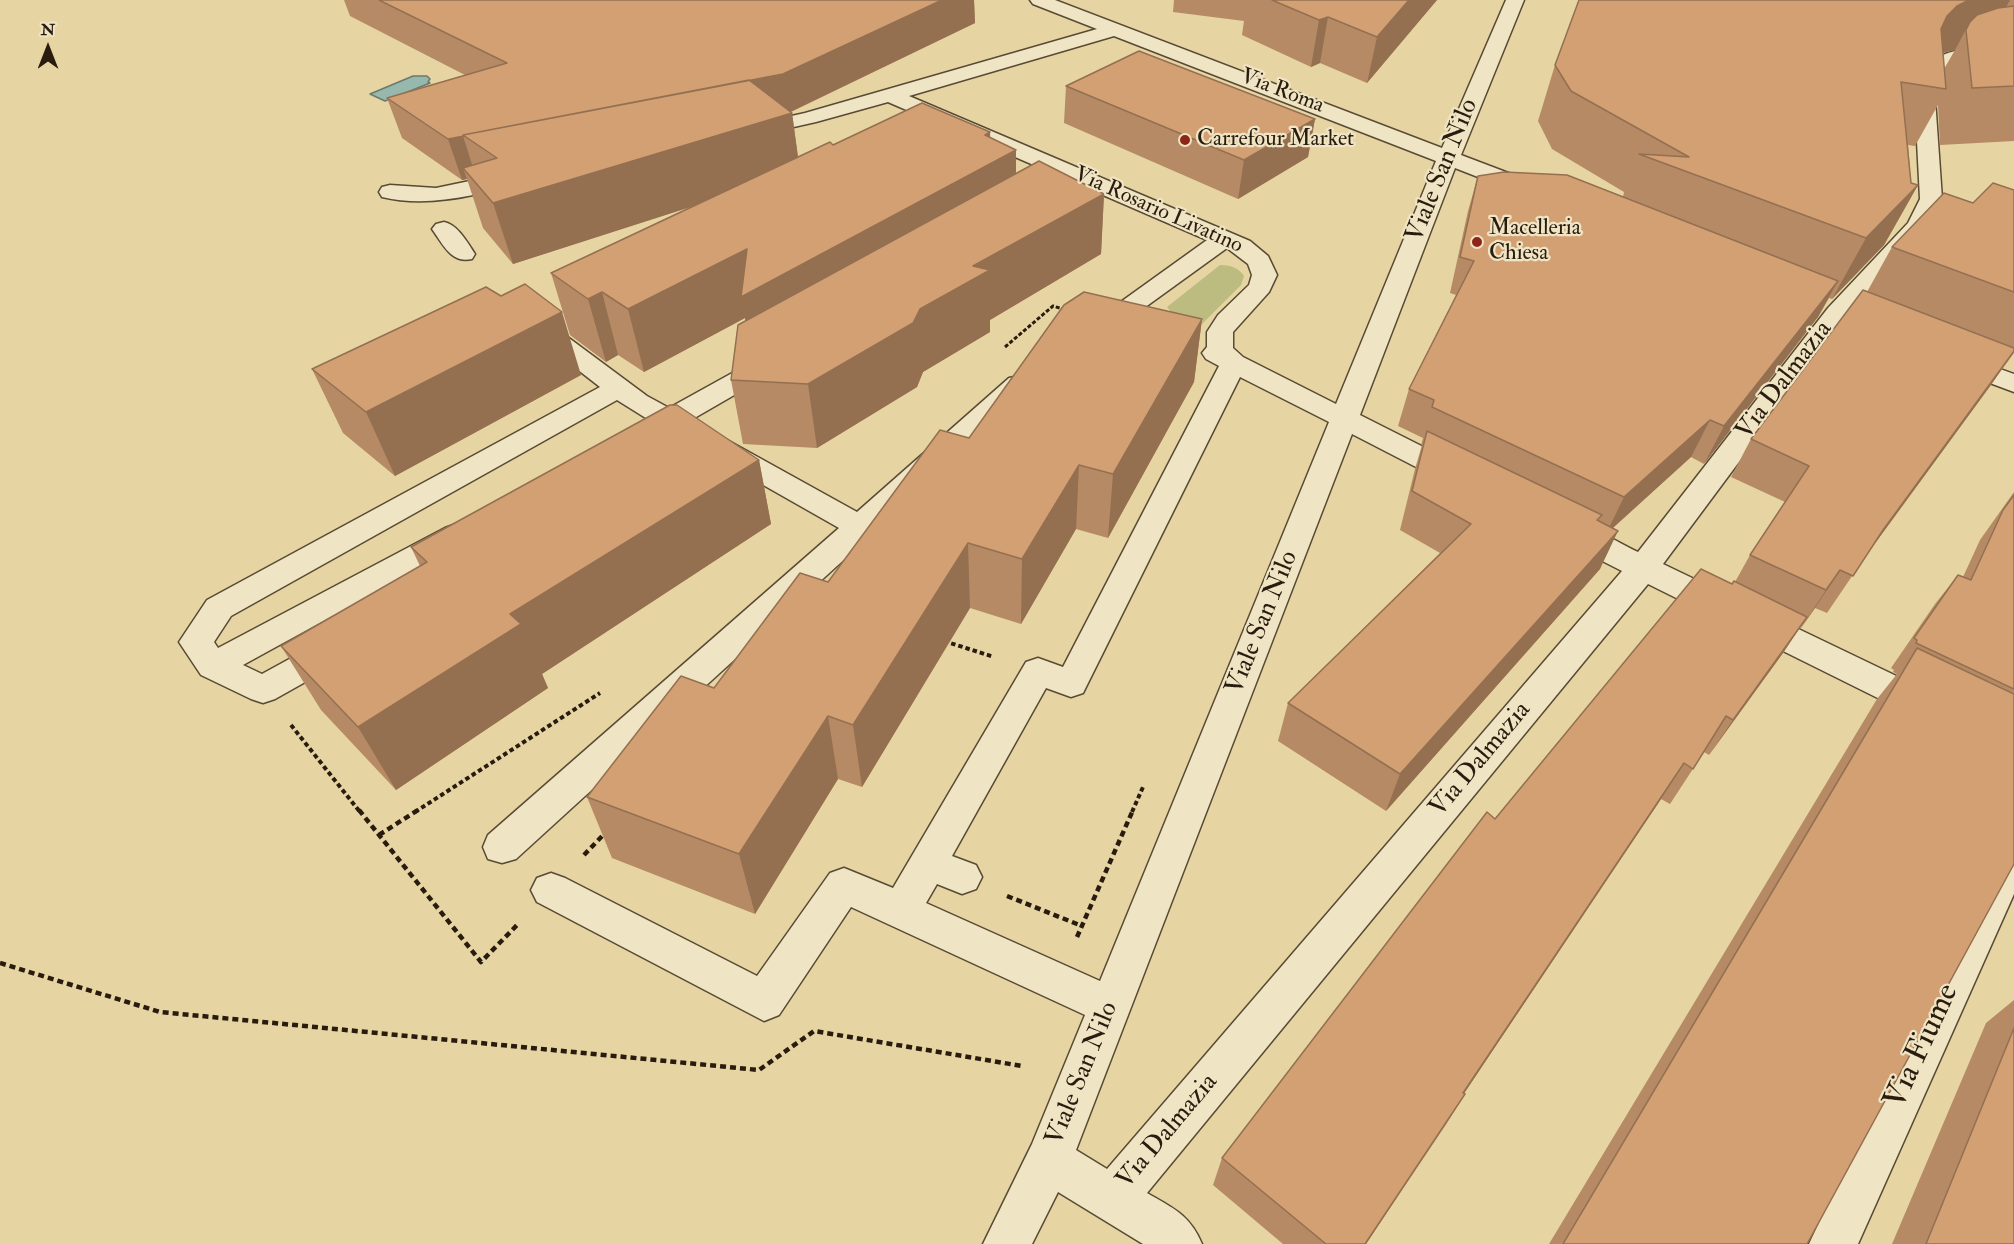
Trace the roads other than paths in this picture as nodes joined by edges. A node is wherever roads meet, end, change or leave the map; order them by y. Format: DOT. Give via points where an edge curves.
graph roads {
  1 [pos="1039,0"];
  2 [pos="1515,0"];
  3 [pos="1117,29"];
  4 [pos="2014,48"];
  5 [pos="890,95"];
  6 [pos="727,135"];
  7 [pos="1449,157"];
  8 [pos="529,176"];
  9 [pos="390,192"];
  10 [pos="1552,198"];
  11 [pos="444,229"];
  12 [pos="1224,239"];
  13 [pos="463,254"];
  14 [pos="518,311"];
  15 [pos="1191,341"];
  16 [pos="1072,346"];
  17 [pos="1227,349"];
  18 [pos="791,350"];
  19 [pos="1937,353"];
  20 [pos="1042,366"];
  21 [pos="2014,384"];
  22 [pos="619,388"];
  23 [pos="1343,420"];
  24 [pos="669,421"];
  25 [pos="707,442"];
  26 [pos="627,443"];
  27 [pos="676,459"];
  28 [pos="1482,489"];
  29 [pos="1547,520"];
  30 [pos="482,521"];
  31 [pos="861,527"];
  32 [pos="1643,568"];
  33 [pos="366,632"];
  34 [pos="213,666"];
  35 [pos="1951,718"];
  36 [pos="502,847"];
  37 [pos="2014,851"];
  38 [pos="551,890"];
  39 [pos="902,910"];
  40 [pos="1110,1006"];
  41 [pos="1049,1160"];
  42 [pos="1113,1197"];
  43 [pos="1169,1236"];
  44 [pos="1007,1244"];
  45 [pos="1833,1244"];
  1 -- 3 [label="street, Via Roma"];
  2 -- 7 [label="street, Viale San Nilo"];
  3 -- 5 [label="street"];
  3 -- 7 [label="street, Via Roma"];
  4 -- 32 [label="street, Via Dalmazia" via="1946,60 1927,72 1924,84 1931,193 1927,212 1913,233 1837,313"];
  5 -- 6 [label="street" via="809,118"];
  5 -- 12 [label="street, Via Rosario Livatino" via="1078,186"];
  7 -- 10 [label="street, Via Roma"];
  7 -- 23 [label="street, Viale San Nilo"];
  8 -- 9 [label="street" via="436,195"];
  11 -- 13 [label="street"];
  12 -- 16 [label="street" via="1138,314"];
  12 -- 17 [label="street, Via Rosario Livatino" via="1256,255 1264,266 1265,278 1230,318"];
  14 -- 22 [label="street"];
  15 -- 17 [label="street"];
  17 -- 23 [label="street"];
  17 -- 39 [label="street" via="1071,684 1038,671 945,870"];
  18 -- 24 [label="street"];
  19 -- 21 [label="street"];
  20 -- 31 [label="street"];
  22 -- 24 [label="street"];
  22 -- 34 [label="street" via="219,608 196,642"];
  23 -- 28 [label="street"];
  23 -- 40 [label="street, Viale San Nilo"];
  24 -- 25 [label="street"];
  24 -- 26 [label="street"];
  25 -- 27 [label="street"];
  25 -- 31 [label="street"];
  29 -- 32 [label="street"];
  30 -- 34 [label="street"];
  31 -- 36 [label="street"];
  32 -- 35 [label="street"];
  32 -- 42 [label="street, Via Dalmazia"];
  33 -- 34 [label="street" via="263,690"];
  37 -- 45 [label="street, Via Fiume"];
  38 -- 39 [label="street" via="764,1001 844,885"];
  39 -- 40 [label="street"];
  40 -- 41 [label="street, Viale San Nilo"];
  41 -- 42 [label="street"];
  41 -- 44 [label="street, Viale San Nilo"];
  42 -- 43 [label="street"];
}
